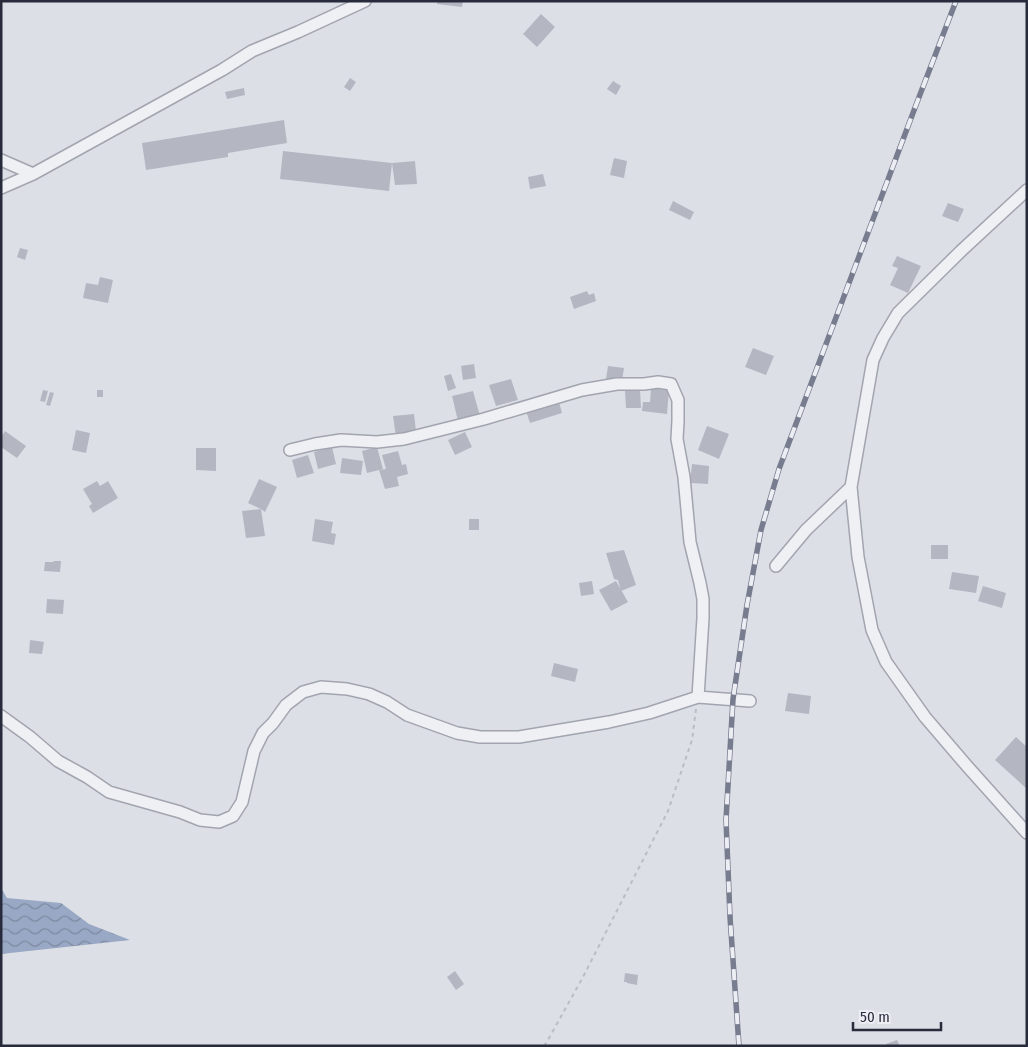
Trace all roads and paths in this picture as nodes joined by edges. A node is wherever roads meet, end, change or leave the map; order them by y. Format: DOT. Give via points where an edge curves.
graph roads {
  1 [pos="365,1"];
  2 [pos="1,160"];
  3 [pos="33,174"];
  4 [pos="1,188"];
  5 [pos="1027,190"];
  6 [pos="290,450"];
  7 [pos="851,487"];
  8 [pos="776,566"];
  9 [pos="698,697"];
  10 [pos="750,701"];
  11 [pos="1,716"];
  12 [pos="1027,833"];
  13 [pos="544,1046"];
  1 -- 3 [label="street" via="252,51"];
  2 -- 3 [label="street"];
  3 -- 4 [label="street"];
  5 -- 7 [label="street" via="898,313 883,338 874,360"];
  6 -- 9 [label="street" via="341,440 377,442 404,439 582,390 616,384 671,384 678,400 677,440 690,542 703,599"];
  7 -- 8 [label="street" via="806,530"];
  7 -- 12 [label="street" via="858,557 872,630 886,662 925,717"];
  9 -- 10 [label="street"];
  9 -- 11 [label="street" via="609,722 519,737 480,737 457,733 407,716 369,694 321,687 303,692 286,705 263,733 254,751 242,802 233,816 219,822 200,820 109,792 58,761"];
  9 -- 13 [label="path" via="692,740 668,812"];
}
